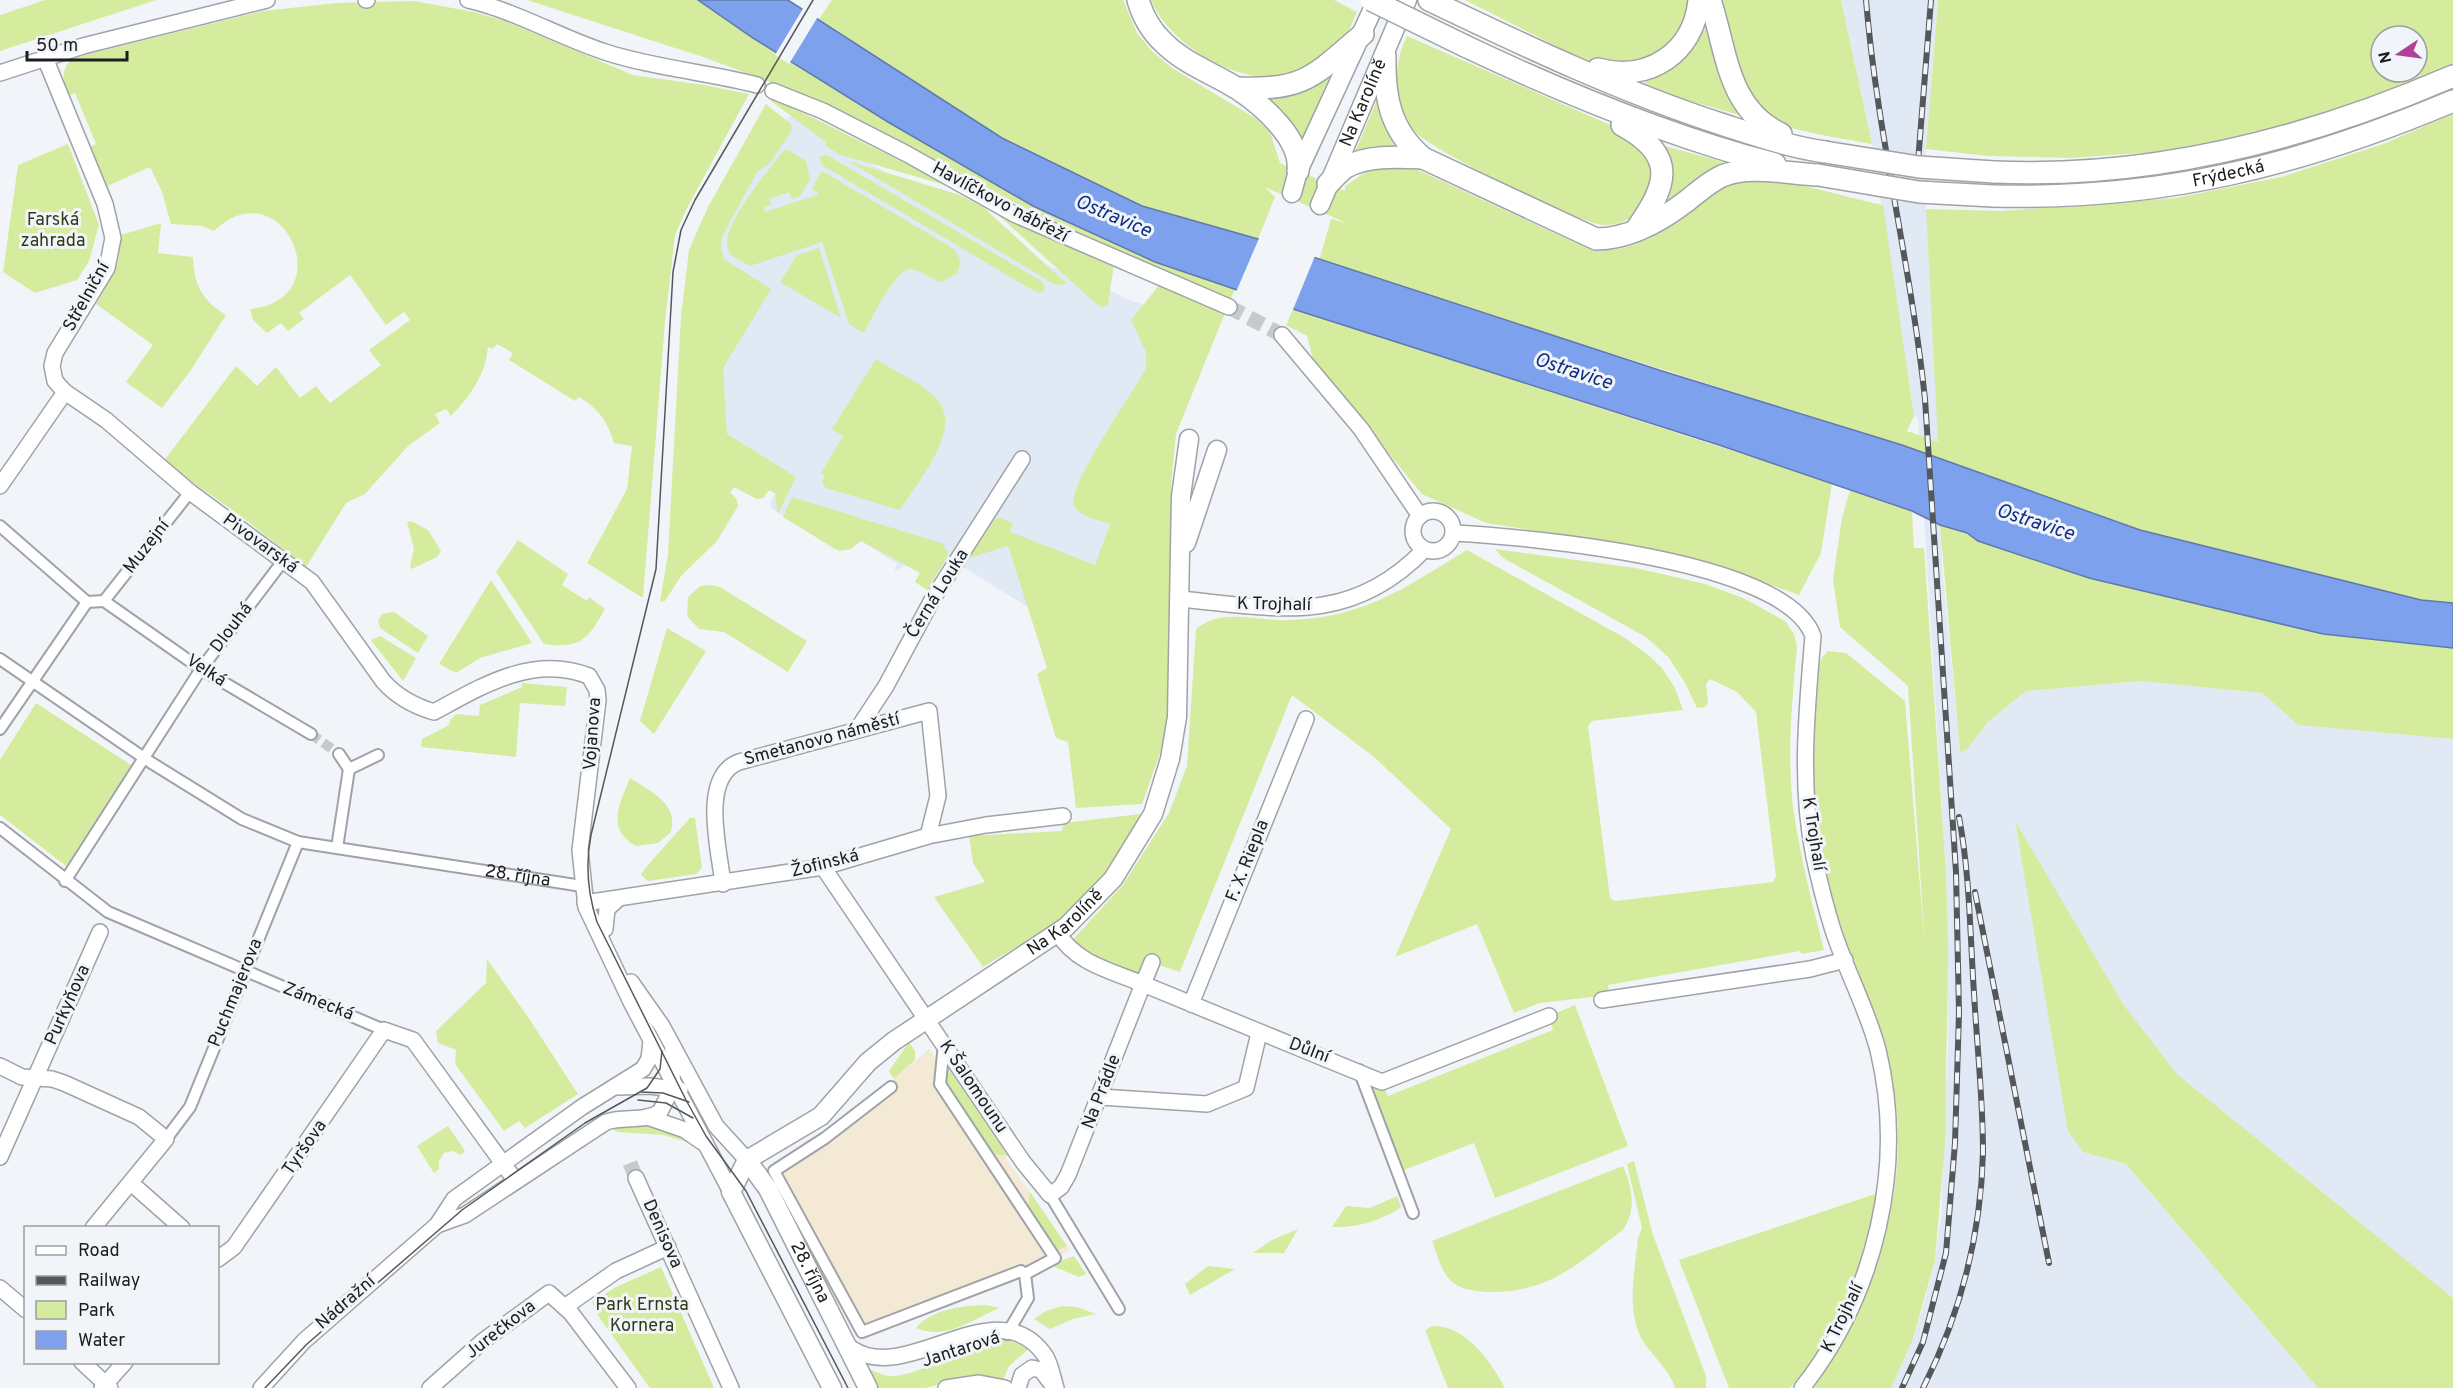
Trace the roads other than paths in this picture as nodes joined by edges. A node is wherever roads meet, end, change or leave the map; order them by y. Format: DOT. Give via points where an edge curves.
graph roads {
  1 [pos="267,0"];
  2 [pos="468,0"];
  3 [pos="1138,0"];
  4 [pos="1371,0"];
  5 [pos="1377,0"];
  6 [pos="1407,0"];
  7 [pos="1429,0"];
  8 [pos="1699,0"];
  9 [pos="1710,0"];
  10 [pos="1363,34"];
  11 [pos="1540,52"];
  12 [pos="1385,56"];
  13 [pos="45,58"];
  14 [pos="0,73"];
  15 [pos="2453,76"];
  16 [pos="757,85"];
  17 [pos="1237,88"];
  18 [pos="773,91"];
  19 [pos="1582,100"];
  20 [pos="2453,100"];
  21 [pos="1818,150"];
  22 [pos="1423,158"];
  23 [pos="1298,171"];
  24 [pos="1811,174"];
  25 [pos="1328,183"];
  26 [pos="1292,193"];
  27 [pos="1320,205"];
  28 [pos="1635,231"];
  29 [pos="1229,308"];
  30 [pos="1282,334"];
  31 [pos="65,392"];
  32 [pos="1189,439"];
  33 [pos="1217,450"];
  34 [pos="1022,459"];
  35 [pos="0,486"];
  36 [pos="190,492"];
  37 [pos="1420,516"];
  38 [pos="0,526"];
  39 [pos="1454,533"];
  40 [pos="1424,549"];
  41 [pos="1181,559"];
  42 [pos="283,561"];
  43 [pos="1179,599"];
  44 [pos="104,601"];
  45 [pos="87,602"];
  46 [pos="0,659"];
  47 [pos="201,669"];
  48 [pos="31,680"];
  49 [pos="434,712"];
  50 [pos="1306,719"];
  51 [pos="0,729"];
  52 [pos="857,730"];
  53 [pos="311,734"];
  54 [pos="339,754"];
  55 [pos="378,754"];
  56 [pos="146,759"];
  57 [pos="349,769"];
  58 [pos="1063,816"];
  59 [pos="0,828"];
  60 [pos="928,836"];
  61 [pos="298,842"];
  62 [pos="337,848"];
  63 [pos="823,867"];
  64 [pos="68,883"];
  65 [pos="723,884"];
  66 [pos="582,886"];
  67 [pos="618,899"];
  68 [pos="590,903"];
  69 [pos="605,929"];
  70 [pos="100,932"];
  71 [pos="1058,933"];
  72 [pos="1845,960"];
  73 [pos="1152,962"];
  74 [pos="245,972"];
  75 [pos="1143,984"];
  76 [pos="1602,1000"];
  77 [pos="1191,1004"];
  78 [pos="1549,1016"];
  79 [pos="925,1019"];
  80 [pos="384,1030"];
  81 [pos="1259,1033"];
  82 [pos="650,1039"];
  83 [pos="944,1044"];
  84 [pos="673,1047"];
  85 [pos="0,1066"];
  86 [pos="1359,1070"];
  87 [pos="36,1077"];
  88 [pos="674,1087"];
  89 [pos="891,1087"];
  90 [pos="610,1090"];
  91 [pos="1101,1097"];
  92 [pos="705,1107"];
  93 [pos="647,1118"];
  94 [pos="165,1139"];
  95 [pos="706,1147"];
  96 [pos="0,1157"];
  97 [pos="747,1160"];
  98 [pos="503,1163"];
  99 [pos="636,1178"];
  100 [pos="515,1180"];
  101 [pos="130,1183"];
  102 [pos="731,1192"];
  103 [pos="1050,1195"];
  104 [pos="1413,1213"];
  105 [pos="437,1225"];
  106 [pos="94,1226"];
  107 [pos="181,1226"];
  108 [pos="668,1247"];
  109 [pos="219,1258"];
  110 [pos="1025,1274"];
  111 [pos="0,1288"];
  112 [pos="566,1306"];
  113 [pos="24,1307"];
  114 [pos="1119,1309"];
  115 [pos="1007,1334"];
  116 [pos="847,1342"];
  117 [pos="84,1364"];
  118 [pos="123,1364"];
  119 [pos="437,1386"];
  120 [pos="106,1387"];
  121 [pos="261,1388"];
  122 [pos="628,1388"];
  123 [pos="731,1388"];
  124 [pos="832,1388"];
  125 [pos="868,1388"];
  126 [pos="946,1388"];
  127 [pos="1005,1388"];
  128 [pos="1018,1388"];
  129 [pos="1055,1388"];
  130 [pos="1802,1388"];
  1 -- 13 [label="street"];
  2 -- 16 [label="street" via="614,55"];
  3 -- 17 [label="main road" via="1148,25 1165,44 1193,65"];
  4 -- 19 [label="main road, bridge"];
  5 -- 10 [label="street, Na Karolíně"];
  6 -- 12 [label="street, Na Karolíně"];
  7 -- 11 [label="main road"];
  8 -- 11 [label="main road" via="1695,24 1687,39 1668,60 1653,68 1610,71"];
  9 -- 21 [label="main road" via="1733,79 1748,111 1769,128"];
  10 -- 17 [label="main road" via="1324,68 1299,83 1282,88"];
  10 -- 23 [label="street, Na Karolíně"];
  11 -- 21 [label="main road" via="1678,110 1779,144"];
  12 -- 22 [label="main road" via="1391,117 1400,134"];
  12 -- 25 [label="street, Na Karolíně"];
  13 -- 14 [label="street"];
  13 -- 31 [label="street, Střelniční" via="105,204 113,238 107,268 55,353 55,381"];
  15 -- 21 [label="main road, Frýdecká, bridge" via="2327,126 2219,154 2109,169 1994,172 1912,167"];
  17 -- 23 [label="main road" via="1285,133 1297,157"];
  18 -- 29 [label="street, Havlíčkovo nábřeží" via="823,111 1024,218"];
  19 -- 24 [label="main road" via="1700,142"];
  19 -- 28 [label="main road" via="1647,140 1659,159 1660,191"];
  20 -- 24 [label="main road, Frýdecká, bridge" via="2315,154 2160,188 2086,195 1994,196 1919,192"];
  22 -- 25 [label="main road" via="1385,158 1355,164"];
  22 -- 28 [label="main road" via="1583,235 1604,239"];
  23 -- 26 [label="street, Na Karolíně"];
  24 -- 28 [label="main road" via="1728,174 1709,183 1665,217"];
  25 -- 27 [label="street, Na Karolíně"];
  30 -- 37 [label="street" via="1361,429"];
  31 -- 35 [label="street"];
  31 -- 36 [label="street, Pivovarská" via="106,420"];
  32 -- 41 [label="street" via="1181,495"];
  33 -- 41 [label="street"];
  34 -- 52 [label="street, Černá Louka" via="932,600 886,686"];
  36 -- 42 [label="street, Pivovarská"];
  36 -- 44 [label="street, Muzejní"];
  37 -- 39 [label="street" via="1430,511 1441,512 1450,520"];
  37 -- 40 [label="street" via="1413,534"];
  38 -- 45 [label="street"];
  39 -- 40 [label="street" via="1443,549"];
  39 -- 72 [label="street, K Trojhalí" via="1638,553 1682,563 1754,588 1803,616 1813,636 1805,718 1807,805 1814,856 1832,927"];
  40 -- 43 [label="street, K Trojhalí" via="1380,586 1335,604 1281,609"];
  41 -- 43 [label="street, Na Karolíně"];
  42 -- 47 [label="street, Dlouhá"];
  42 -- 49 [label="street, Pivovarská" via="312,582 392,691"];
  43 -- 71 [label="street, Na Karolíně" via="1177,717 1160,796 1145,830 1113,879"];
  44 -- 45 [label="street"];
  44 -- 47 [label="street, Velká"];
  45 -- 48 [label="street"];
  46 -- 48 [label="street, 28. října"];
  47 -- 53 [label="street, Velká"];
  47 -- 56 [label="street, Dlouhá"];
  48 -- 51 [label="street"];
  48 -- 56 [label="street, 28. října"];
  49 -- 66 [label="street, Vojanova" via="473,689 514,673 544,670 589,676 597,690 597,719 580,850"];
  50 -- 77 [label="street, F. X. Riepla"];
  52 -- 60 [label="street, Smetanovo náměstí" via="929,711 938,796"];
  52 -- 65 [label="street, Smetanovo náměstí" via="734,764 717,787 714,801"];
  54 -- 57 [label="street"];
  55 -- 57 [label="street"];
  56 -- 61 [label="street, 28. října" via="242,819"];
  56 -- 64 [label="street, Dlouhá"];
  57 -- 62 [label="street"];
  58 -- 60 [label="street, Žofinská"];
  59 -- 64 [label="street, Zámecká"];
  60 -- 63 [label="street, Žofinská"];
  61 -- 62 [label="street, 28. října"];
  61 -- 74 [label="street, Puchmajerova"];
  62 -- 66 [label="street, 28. října"];
  63 -- 65 [label="street, Žofinská"];
  63 -- 79 [label="street, K Šalomounu"];
  64 -- 74 [label="street, Zámecká" via="108,912"];
  65 -- 67 [label="street, Žofinská"];
  66 -- 68 [label="street"];
  67 -- 68 [label="street, Žofinská"];
  67 -- 69 [label="street" via="607,909"];
  68 -- 69 [label="street, 28. října"];
  68 -- 82 [label="street, 28. října" via="596,932"];
  69 -- 84 [label="street, 28. října" via="633,986"];
  70 -- 87 [label="street, Purkyňova"];
  71 -- 75 [label="street" via="1066,947 1080,958"];
  71 -- 79 [label="street, Na Karolíně"];
  72 -- 76 [label="street" via="1817,968"];
  72 -- 130 [label="street, K Trojhalí" via="1877,1048 1888,1099 1888,1174 1870,1260 1856,1296 1840,1330"];
  73 -- 75 [label="street, Na Prádle"];
  74 -- 80 [label="street, Zámecká"];
  74 -- 94 [label="street, Puchmajerova" via="190,1107"];
  75 -- 77 [label="street"];
  75 -- 91 [label="street, Na Prádle"];
  77 -- 81 [label="street"];
  78 -- 86 [label="street, Důlní" via="1382,1082"];
  79 -- 83 [label="street, K Šalomounu"];
  79 -- 97 [label="street, Na Karolíně" via="868,1062 821,1116"];
  80 -- 98 [label="street, Zámecká" via="413,1040"];
  80 -- 109 [label="street, Tyršova" via="234,1247"];
  81 -- 86 [label="street, Důlní"];
  81 -- 91 [label="street" via="1246,1088 1228,1096 1207,1104"];
  82 -- 88 [label="street, 28. října"];
  82 -- 90 [label="street, Nádražní" via="645,1067"];
  83 -- 103 [label="street, K Šalomounu" via="1023,1162"];
  83 -- 110 [label="street, K Šalomounu" via="940,1084 1055,1258"];
  84 -- 88 [label="street"];
  84 -- 92 [label="street, 28. října"];
  85 -- 87 [label="street" via="22,1077"];
  86 -- 104 [label="street"];
  87 -- 94 [label="street" via="52,1079 138,1117"];
  87 -- 96 [label="street, Purkyňova"];
  88 -- 90 [label="street, Nádražní" via="638,1085"];
  88 -- 92 [label="street, Nádražní"];
  88 -- 93 [label="street" via="660,1112"];
  88 -- 95 [label="street, 28. října"];
  89 -- 110 [label="street" via="774,1171 862,1332 1021,1271"];
  90 -- 98 [label="street, Nádražní"];
  91 -- 103 [label="street, Na Prádle" via="1068,1175"];
  92 -- 97 [label="street, 28. října" via="719,1130"];
  93 -- 95 [label="street, Nádražní" via="685,1130"];
  93 -- 100 [label="street, Nádražní" via="606,1122"];
  94 -- 101 [label="street"];
  95 -- 102 [label="street, 28. října"];
  97 -- 102 [label="street"];
  97 -- 116 [label="street, 28. října" via="768,1189"];
  98 -- 100 [label="street, Zámecká"];
  98 -- 105 [label="street, Nádražní" via="454,1199"];
  99 -- 108 [label="street, Denisova"];
  100 -- 105 [label="street, Nádražní" via="465,1215"];
  101 -- 106 [label="street"];
  101 -- 107 [label="street"];
  102 -- 124 [label="street, 28. října"];
  103 -- 114 [label="street, K Šalomounu"];
  105 -- 121 [label="street, Nádražní" via="304,1341"];
  108 -- 112 [label="street, Jurečkova" via="616,1271"];
  108 -- 123 [label="street, Denisova"];
  110 -- 115 [label="street" via="1028,1298"];
  111 -- 113 [label="street"];
  112 -- 119 [label="street, Jurečkova" via="549,1293 483,1341"];
  112 -- 122 [label="street"];
  115 -- 116 [label="street, Jantarová" via="896,1370 883,1370 866,1362"];
  115 -- 129 [label="street, Jantarová" via="1023,1338 1042,1353"];
  116 -- 125 [label="street, 28. října"];
  117 -- 120 [label="street"];
  118 -- 120 [label="street"];
  126 -- 127 [label="street" via="979,1383"];
  128 -- 129 [label="street, Jantarová" via="1024,1372 1035,1368"];
}
